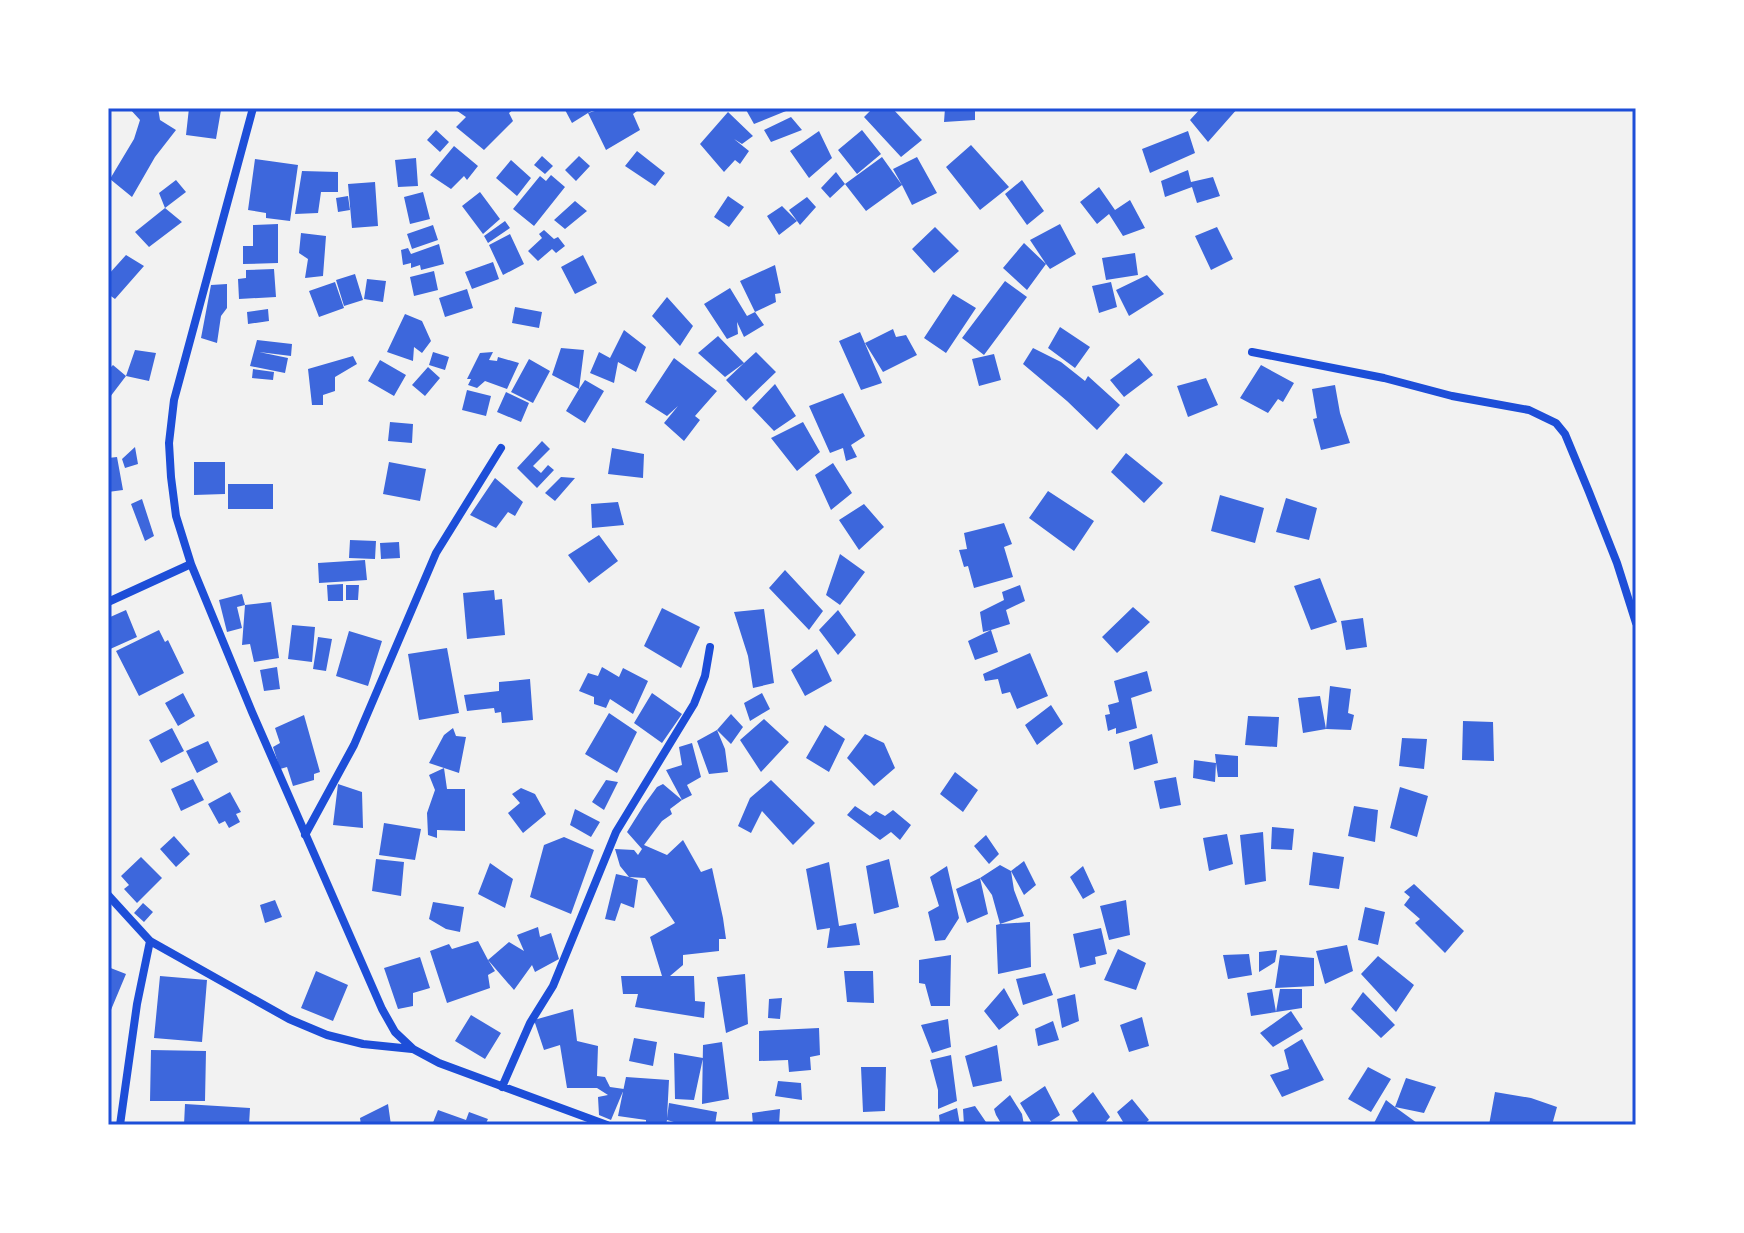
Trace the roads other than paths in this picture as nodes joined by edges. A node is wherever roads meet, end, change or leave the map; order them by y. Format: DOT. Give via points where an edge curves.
graph roads {
  1 [pos="253,108"];
  2 [pos="1252,352"];
  3 [pos="501,448"];
  4 [pos="191,564"];
  5 [pos="108,602"];
  6 [pos="1636,623"];
  7 [pos="710,647"];
  8 [pos="305,835"];
  9 [pos="108,895"];
  10 [pos="150,941"];
  11 [pos="413,1049"];
  12 [pos="502,1087"];
  13 [pos="120,1125"];
  14 [pos="607,1125"];
  1 -- 4 [label="street" via="174,400 171,477"];
  2 -- 6 [label="street" via="1529,410 1556,423 1589,492"];
  3 -- 8 [label="street" via="436,553 354,745"];
  4 -- 5 [label="street"];
  4 -- 8 [label="street"];
  7 -- 12 [label="street" via="694,704 616,832 553,986"];
  8 -- 11 [label="street" via="382,1009"];
  9 -- 10 [label="street"];
  10 -- 11 [label="street" via="327,1035"];
  10 -- 13 [label="street"];
  11 -- 12 [label="street"];
  12 -- 14 [label="street"];
}
